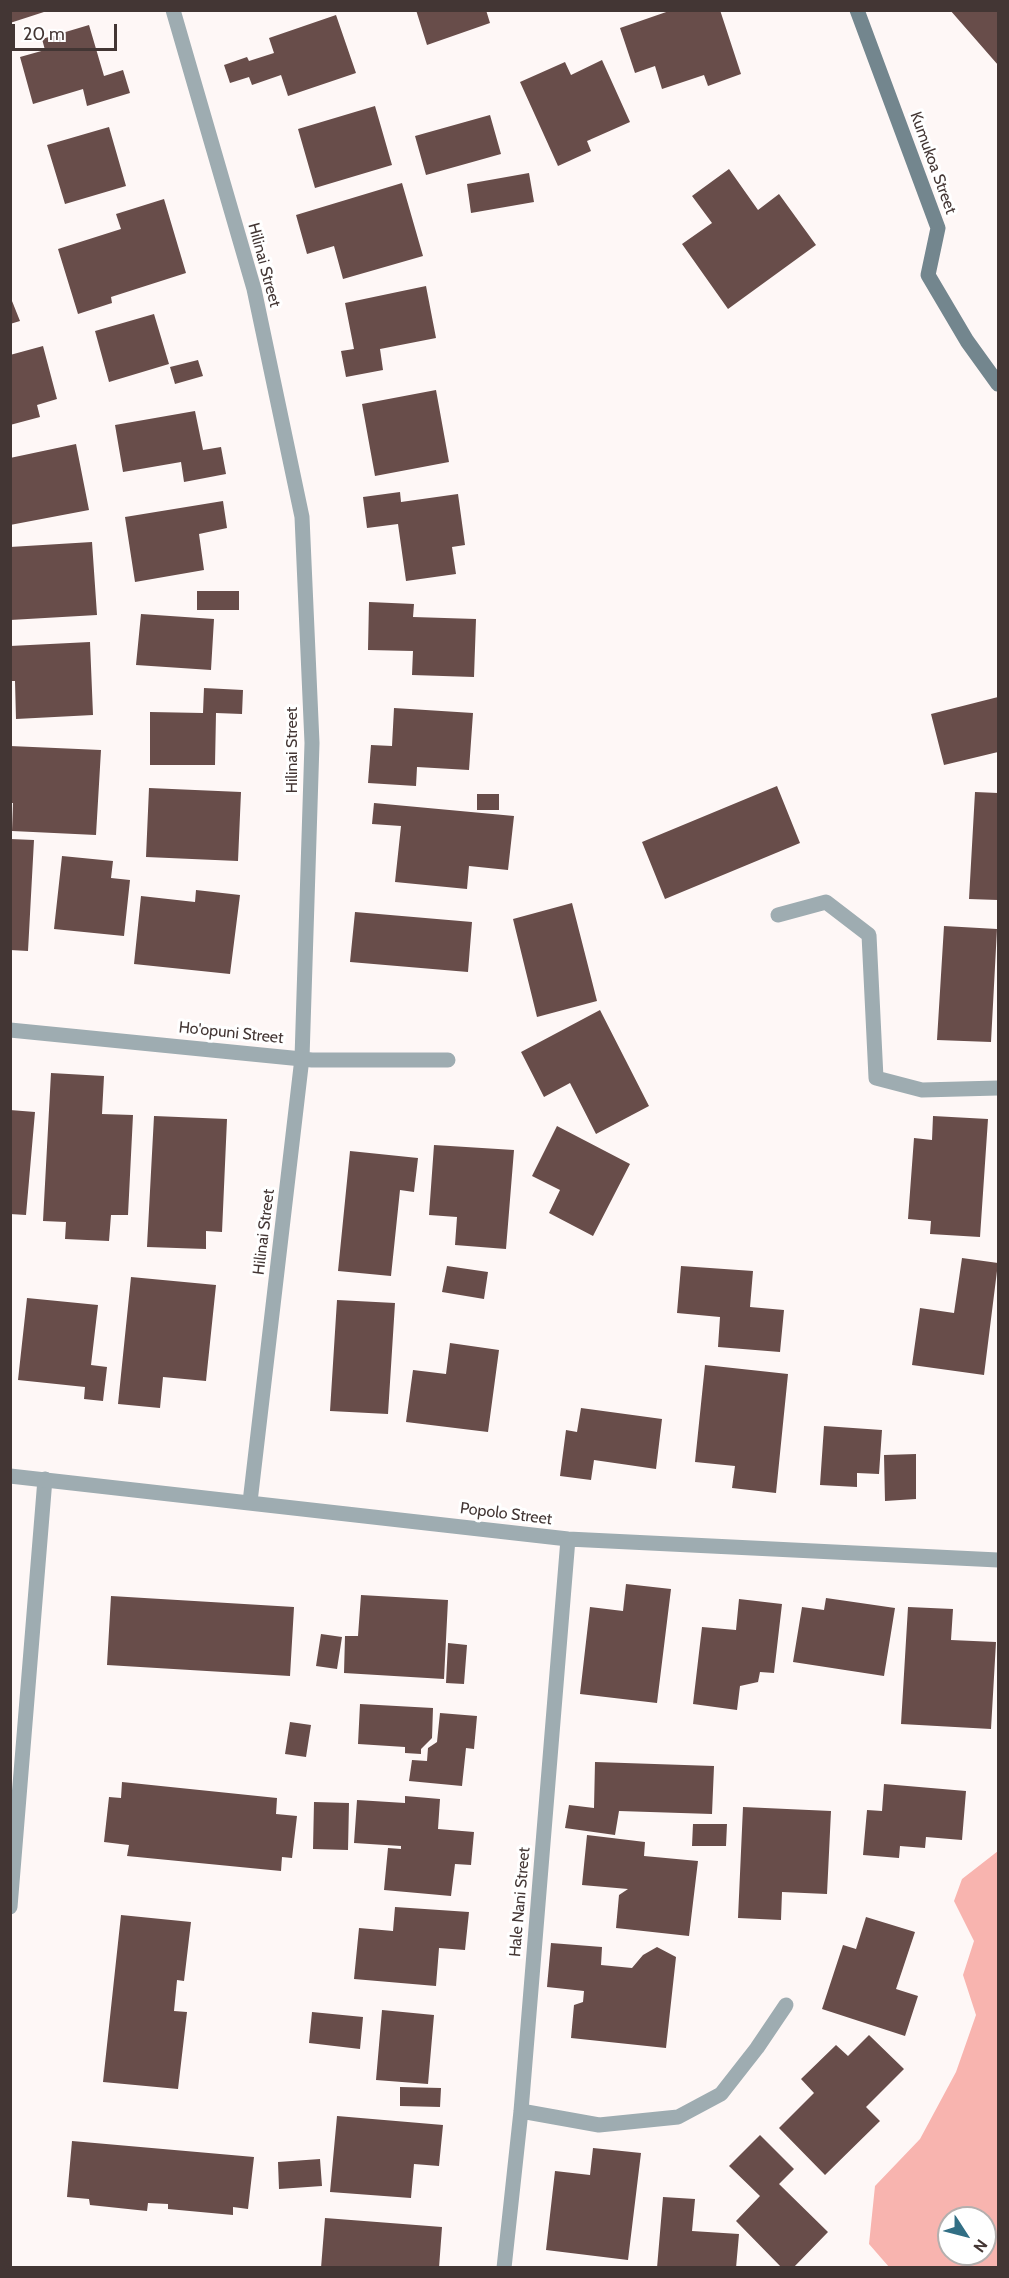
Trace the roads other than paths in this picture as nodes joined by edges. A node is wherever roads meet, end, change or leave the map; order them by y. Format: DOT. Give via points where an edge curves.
graph roads {
  1 [pos="173,10"];
  2 [pos="857,10"];
  3 [pos="999,384"];
  4 [pos="778,915"];
  5 [pos="10,1030"];
  6 [pos="302,1058"];
  7 [pos="448,1060"];
  8 [pos="999,1089"];
  9 [pos="10,1476"];
  10 [pos="45,1479"];
  11 [pos="250,1502"];
  12 [pos="568,1539"];
  13 [pos="999,1560"];
  14 [pos="10,1907"];
  15 [pos="786,2005"];
  16 [pos="521,2111"];
  17 [pos="504,2268"];
  1 -- 6 [label="street, Hilinai Street" via="254,289 302,517 312,743"];
  2 -- 3 [label="street, Kumukoa Street" via="938,228 928,275 967,341"];
  4 -- 8 [label="street" via="826,902 869,935 876,1078 922,1090"];
  5 -- 6 [label="street, Ho'opuni Street"];
  6 -- 7 [label="street, Ho'opuni Street"];
  6 -- 11 [label="street, Hilinai Street"];
  9 -- 10 [label="street, Popolo Street"];
  10 -- 11 [label="street, Popolo Street"];
  10 -- 14 [label="street"];
  11 -- 12 [label="street, Popolo Street"];
  12 -- 13 [label="street, Popolo Street"];
  12 -- 16 [label="street, Hale Nani Street"];
  15 -- 16 [label="street" via="721,2094 678,2117 599,2125"];
  16 -- 17 [label="street, Hale Nani Street"];
}
